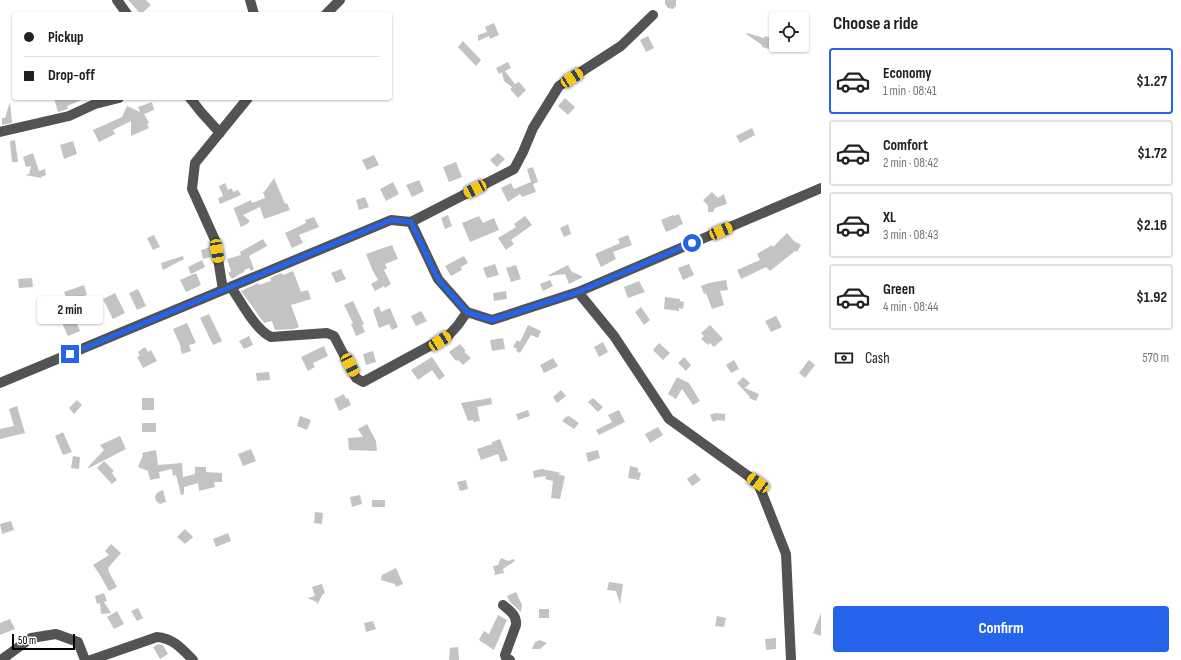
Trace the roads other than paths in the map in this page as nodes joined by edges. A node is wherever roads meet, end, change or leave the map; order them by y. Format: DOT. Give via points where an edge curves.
graph roads {
  1 [pos="117,0"];
  2 [pos="250,0"];
  3 [pos="340,0"];
  4 [pos="126,12"];
  5 [pos="253,12"];
  6 [pos="328,12"];
  7 [pos="653,15"];
  8 [pos="111,100"];
  9 [pos="191,100"];
  10 [pos="246,100"];
  11 [pos="0,132"];
  12 [pos="220,133"];
  13 [pos="821,188"];
  14 [pos="411,222"];
  15 [pos="227,289"];
  16 [pos="578,292"];
  17 [pos="467,312"];
  18 [pos="0,383"];
  19 [pos="503,605"];
  20 [pos="1,660"];
  21 [pos="85,660"];
  22 [pos="91,660"];
  23 [pos="193,660"];
  24 [pos="510,660"];
  25 [pos="791,660"];
  1 -- 4 [label="street"];
  2 -- 5 [label="street"];
  3 -- 6 [label="street"];
  7 -- 14 [label="street" via="621,46 559,86 533,128 514,169"];
  8 -- 11 [label="street" via="95,104 70,116"];
  9 -- 12 [label="street"];
  10 -- 12 [label="street"];
  12 -- 15 [label="street" via="195,162 192,189 215,240"];
  13 -- 16 [label="street"];
  14 -- 15 [label="street" via="391,220"];
  14 -- 17 [label="street" via="438,279"];
  15 -- 17 [label="street" via="258,326 271,337 327,333 334,336 356,378 363,382 448,336"];
  15 -- 18 [label="street"];
  16 -- 17 [label="street" via="492,320"];
  16 -- 25 [label="street" via="614,336 669,418 758,483 786,554"];
  19 -- 24 [label="street" via="516,620 506,655"];
  20 -- 21 [label="street" via="31,638 56,634 78,642"];
  22 -- 23 [label="street" via="157,637 166,637 175,642"];
}
